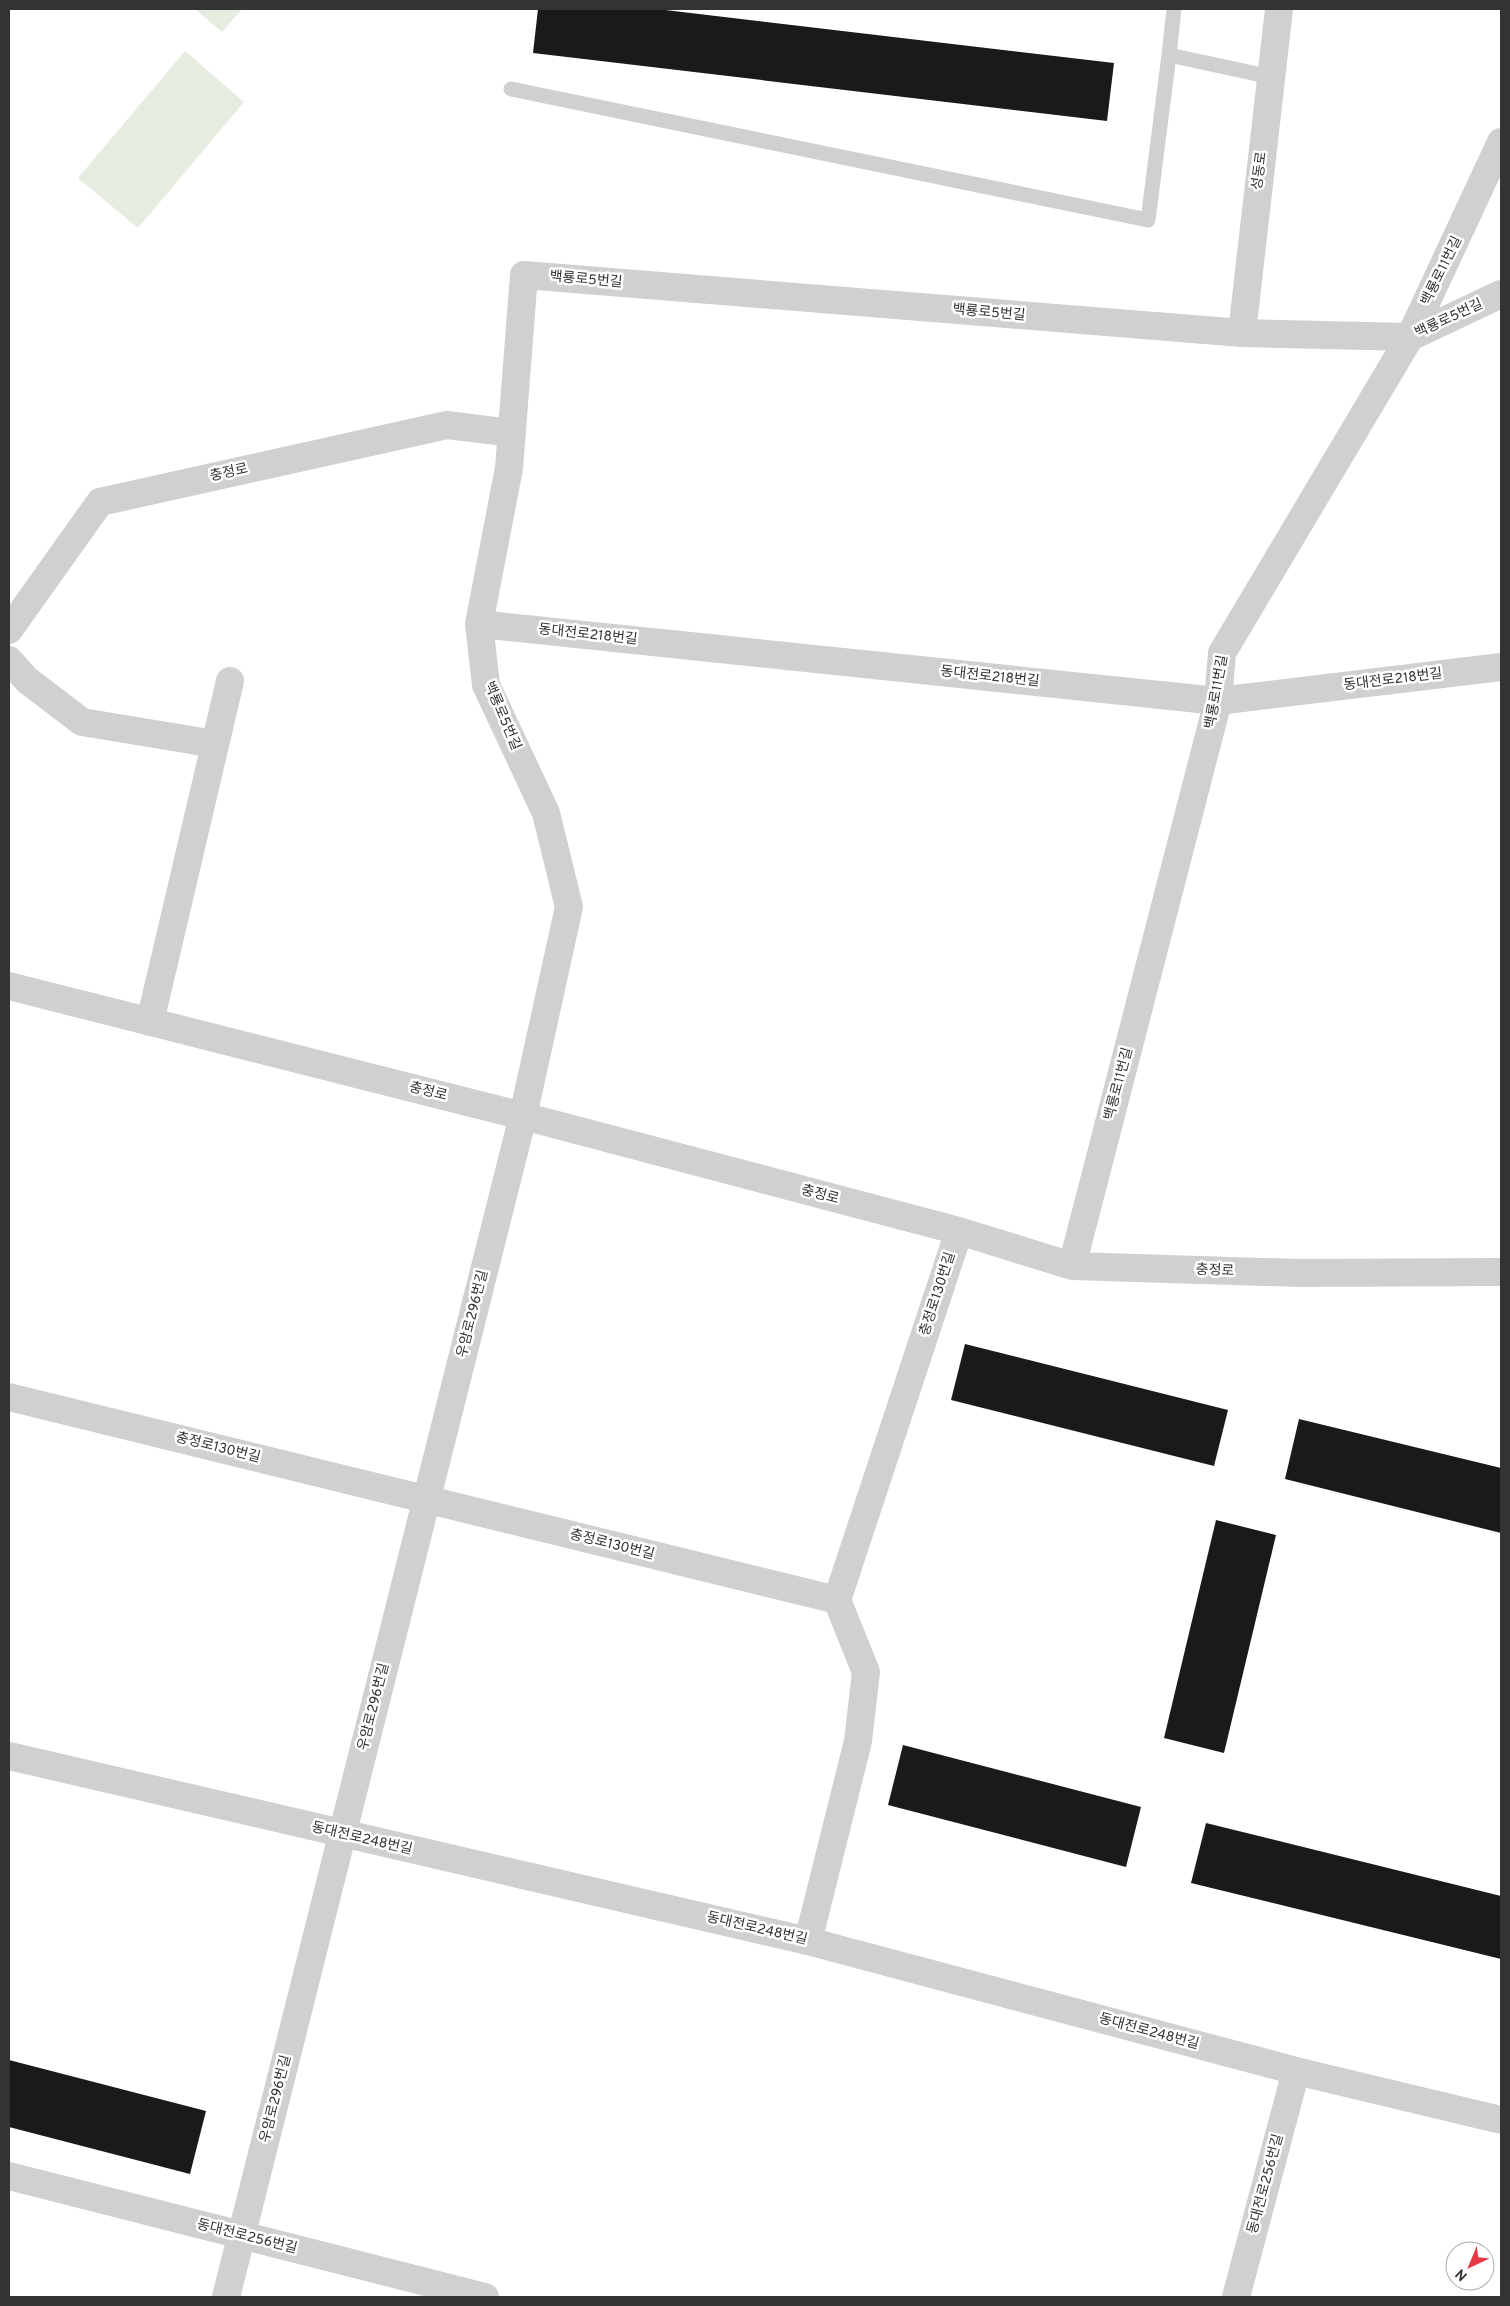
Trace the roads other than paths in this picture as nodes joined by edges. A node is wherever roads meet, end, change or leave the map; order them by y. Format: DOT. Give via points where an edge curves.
graph roads {
  1 [pos="1174,9"];
  2 [pos="1279,9"];
  3 [pos="1169,55"];
  4 [pos="1271,77"];
  5 [pos="511,89"];
  6 [pos="1501,142"];
  7 [pos="1501,294"];
  8 [pos="1242,333"];
  9 [pos="1410,337"];
  10 [pos="512,433"];
  11 [pos="479,624"];
  12 [pos="9,630"];
  13 [pos="9,660"];
  14 [pos="1501,667"];
  15 [pos="230,681"];
  16 [pos="1218,701"];
  17 [pos="215,744"];
  18 [pos="9,986"];
  19 [pos="150,1022"];
  20 [pos="523,1116"];
  21 [pos="959,1232"];
  22 [pos="1072,1266"];
  23 [pos="1501,1271"];
  24 [pos="9,1397"];
  25 [pos="426,1499"];
  26 [pos="837,1600"];
  27 [pos="9,1756"];
  28 [pos="342,1834"];
  29 [pos="808,1941"];
  30 [pos="1296,2071"];
  31 [pos="1501,2120"];
  32 [pos="9,2176"];
  33 [pos="242,2235"];
  34 [pos="226,2297"];
  35 [pos="485,2297"];
  36 [pos="1236,2297"];
  1 -- 3 [label="lane"];
  2 -- 4 [label="street, 성동로"];
  3 -- 4 [label="lane"];
  3 -- 5 [label="lane" via="1148,220"];
  4 -- 8 [label="street, 성동로"];
  6 -- 9 [label="street, 백룡로11번길"];
  7 -- 9 [label="street, 백룡로5번길"];
  8 -- 9 [label="street, 백룡로5번길"];
  8 -- 10 [label="street, 백룡로5번길" via="524,275"];
  9 -- 16 [label="street, 백룡로11번길" via="1222,653"];
  10 -- 11 [label="street, 백룡로5번길" via="509,468"];
  10 -- 12 [label="street, 충정로" via="447,425 100,502"];
  11 -- 16 [label="street, 동대전로218번길"];
  11 -- 20 [label="street, 백룡로5번길" via="486,684 546,813 569,907"];
  13 -- 17 [label="street" via="27,680 82,722"];
  14 -- 16 [label="street, 동대전로218번길"];
  15 -- 17 [label="street"];
  16 -- 22 [label="street, 백룡로11번길"];
  17 -- 19 [label="street"];
  18 -- 19 [label="street, 충정로"];
  19 -- 20 [label="street, 충정로"];
  20 -- 21 [label="street, 충정로"];
  20 -- 25 [label="street, 우암로296번길"];
  21 -- 22 [label="street, 충정로"];
  21 -- 26 [label="street, 충정로130번길"];
  22 -- 23 [label="street, 충정로" via="1299,1273"];
  24 -- 25 [label="street, 충정로130번길"];
  25 -- 26 [label="street, 충정로130번길"];
  25 -- 28 [label="street, 우암로296번길"];
  26 -- 29 [label="street" via="866,1672 858,1741"];
  27 -- 28 [label="street, 동대전로248번길"];
  28 -- 29 [label="street, 동대전로248번길"];
  28 -- 33 [label="street, 우암로296번길"];
  29 -- 30 [label="street, 동대전로248번길"];
  30 -- 31 [label="street, 동대전로248번길"];
  30 -- 36 [label="street, 동대전로256번길"];
  32 -- 33 [label="street, 동대전로256번길"];
  33 -- 34 [label="street, 우암로296번길"];
  33 -- 35 [label="street, 동대전로256번길"];
}
